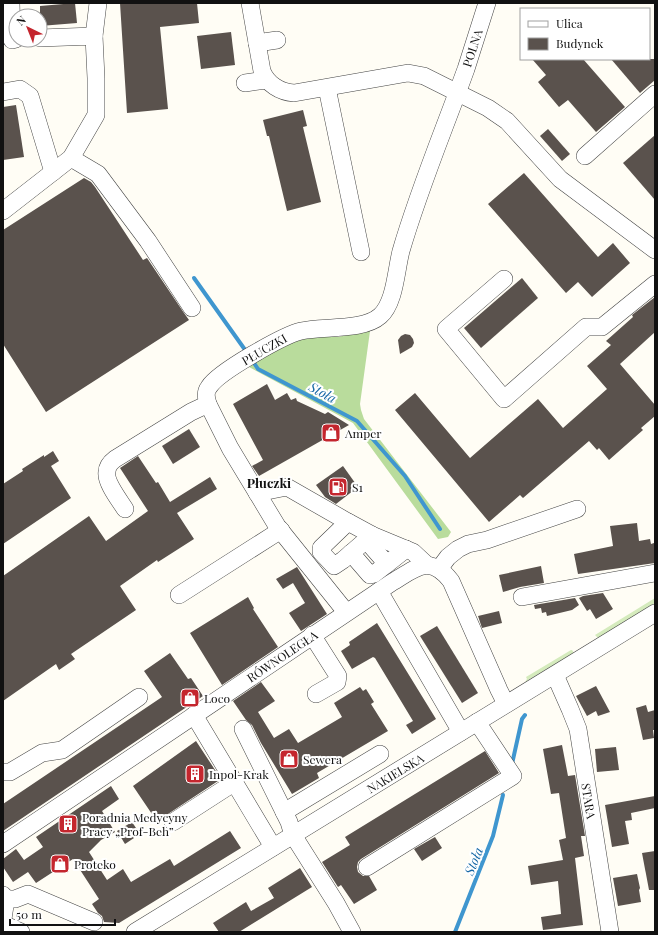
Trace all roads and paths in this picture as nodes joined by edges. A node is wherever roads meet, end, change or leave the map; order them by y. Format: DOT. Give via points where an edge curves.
graph roads {
  1 [pos="98,3"];
  2 [pos="250,3"];
  3 [pos="487,3"];
  4 [pos="94,36"];
  5 [pos="48,38"];
  6 [pos="277,40"];
  7 [pos="257,43"];
  8 [pos="266,80"];
  9 [pos="245,83"];
  10 [pos="327,88"];
  11 [pos="3,92"];
  12 [pos="457,92"];
  13 [pos="655,94"];
  14 [pos="584,156"];
  15 [pos="71,158"];
  16 [pos="53,172"];
  17 [pos="3,211"];
  18 [pos="655,250"];
  19 [pos="361,252"];
  20 [pos="504,279"];
  21 [pos="655,284"];
  22 [pos="192,308"];
  23 [pos="208,404"];
  24 [pos="257,493"];
  25 [pos="125,509"];
  26 [pos="577,509"];
  27 [pos="348,522"];
  28 [pos="281,530"];
  29 [pos="362,543"];
  30 [pos="406,549"];
  31 [pos="433,567"];
  32 [pos="655,573"];
  33 [pos="379,591"];
  34 [pos="179,595"];
  35 [pos="522,597"];
  36 [pos="346,612"];
  37 [pos="655,613"];
  38 [pos="312,635"];
  39 [pos="555,675"];
  40 [pos="316,694"];
  41 [pos="139,697"];
  42 [pos="506,704"];
  43 [pos="194,715"];
  44 [pos="477,722"];
  45 [pos="243,729"];
  46 [pos="461,732"];
  47 [pos="380,754"];
  48 [pos="3,772"];
  49 [pos="235,782"];
  50 [pos="284,812"];
  51 [pos="173,822"];
  52 [pos="293,835"];
  53 [pos="3,844"];
  54 [pos="274,847"];
  55 [pos="367,867"];
  56 [pos="4,897"];
  57 [pos="3,919"];
  58 [pos="94,922"];
  59 [pos="3,924"];
  60 [pos="21,932"];
  61 [pos="135,932"];
  62 [pos="352,932"];
  63 [pos="610,932"];
  1 -- 4 [label="street"];
  2 -- 7 [label="street"];
  3 -- 12 [label="street, POLNA"];
  4 -- 5 [label="street"];
  4 -- 15 [label="street" via="96,115"];
  6 -- 7 [label="street"];
  7 -- 8 [label="street"];
  8 -- 9 [label="street"];
  8 -- 10 [label="street" via="277,88 290,92"];
  10 -- 12 [label="street" via="412,73"];
  10 -- 19 [label="street"];
  11 -- 16 [label="street" via="20,89 30,96"];
  12 -- 18 [label="street" via="507,121 560,179"];
  12 -- 23 [label="street, PŁUCZKI" via="401,252 388,307 370,322 289,334 251,356 210,385 206,391"];
  13 -- 14 [label="street"];
  15 -- 16 [label="street"];
  15 -- 22 [label="street" via="98,174 148,241"];
  16 -- 17 [label="street"];
  20 -- 21 [label="street" via="446,329 504,399 586,327 602,327"];
  23 -- 24 [label="street"];
  23 -- 25 [label="street" via="110,464 106,472 108,481"];
  24 -- 27 [label="street" via="287,488"];
  24 -- 28 [label="street"];
  26 -- 31 [label="street" via="468,544"];
  27 -- 29 [label="street"];
  27 -- 29 [label="street" via="321,551 334,566 337,566"];
  28 -- 34 [label="street"];
  28 -- 36 [label="street"];
  29 -- 30 [label="street"];
  29 -- 30 [label="street" via="383,568"];
  30 -- 31 [label="street"];
  31 -- 33 [label="street, RÓWNOLEGŁA" via="414,569"];
  31 -- 42 [label="street" via="451,581"];
  32 -- 35 [label="street"];
  33 -- 36 [label="street, RÓWNOLEGŁA"];
  33 -- 46 [label="street"];
  36 -- 38 [label="street, RÓWNOLEGŁA"];
  37 -- 39 [label="street, NAKIELSKA"];
  38 -- 40 [label="street" via="338,676 337,682"];
  38 -- 43 [label="street, RÓWNOLEGŁA"];
  39 -- 42 [label="street, NAKIELSKA"];
  39 -- 63 [label="street, STARA" via="578,729"];
  41 -- 48 [label="street" via="62,750 42,753 10,772"];
  42 -- 44 [label="street, NAKIELSKA"];
  43 -- 49 [label="street"];
  43 -- 53 [label="street, RÓWNOLEGŁA"];
  44 -- 46 [label="street, NAKIELSKA"];
  44 -- 55 [label="street" via="513,776"];
  45 -- 50 [label="street"];
  46 -- 52 [label="street, NAKIELSKA"];
  47 -- 50 [label="street"];
  49 -- 51 [label="street"];
  49 -- 54 [label="street"];
  50 -- 52 [label="street"];
  52 -- 54 [label="street, NAKIELSKA"];
  52 -- 62 [label="street"];
  54 -- 61 [label="street, NAKIELSKA"];
  56 -- 57 [label="street"];
  56 -- 58 [label="street" via="15,899 28,894"];
  59 -- 60 [label="street"];
}
